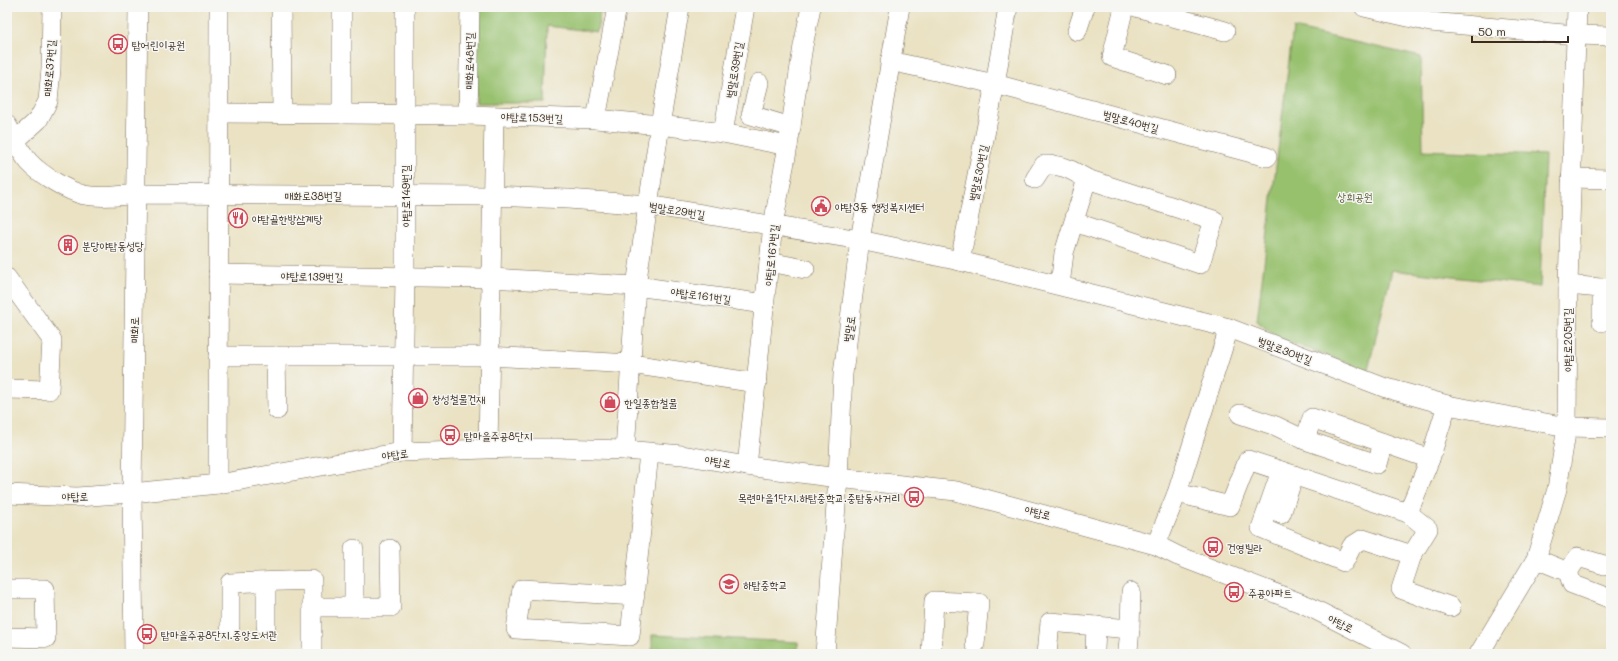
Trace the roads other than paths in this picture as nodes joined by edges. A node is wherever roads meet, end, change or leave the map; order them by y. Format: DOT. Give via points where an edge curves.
graph roads {
  1 [pos="52,7"];
  2 [pos="138,7"];
  3 [pos="219,7"];
  4 [pos="281,7"];
  5 [pos="342,7"];
  6 [pos="406,7"];
  7 [pos="470,7"];
  8 [pos="617,7"];
  9 [pos="680,7"];
  10 [pos="745,7"];
  11 [pos="810,7"];
  12 [pos="900,7"];
  13 [pos="1008,7"];
  14 [pos="1084,7"];
  15 [pos="1124,7"];
  16 [pos="1136,7"];
  17 [pos="1364,7"];
  18 [pos="1577,7"];
  19 [pos="1430,15"];
  20 [pos="1225,31"];
  21 [pos="1077,32"];
  22 [pos="1576,35"];
  23 [pos="1611,36"];
  24 [pos="890,60"];
  25 [pos="1167,75"];
  26 [pos="759,83"];
  27 [pos="995,84"];
  28 [pos="219,113"];
  29 [pos="282,114"];
  30 [pos="342,114"];
  31 [pos="405,114"];
  32 [pos="468,115"];
  33 [pos="494,116"];
  34 [pos="596,119"];
  35 [pos="660,125"];
  36 [pos="791,127"];
  37 [pos="723,133"];
  38 [pos="10,137"];
  39 [pos="788,146"];
  40 [pos="1267,157"];
  41 [pos="1571,178"];
  42 [pos="1035,179"];
  43 [pos="1087,179"];
  44 [pos="1611,179"];
  45 [pos="136,194"];
  46 [pos="405,195"];
  47 [pos="219,196"];
  48 [pos="491,196"];
  49 [pos="648,205"];
  50 [pos="1074,222"];
  51 [pos="773,225"];
  52 [pos="860,240"];
  53 [pos="960,261"];
  54 [pos="769,262"];
  55 [pos="805,269"];
  56 [pos="218,274"];
  57 [pos="7,278"];
  58 [pos="405,278"];
  59 [pos="490,278"];
  60 [pos="1060,285"];
  61 [pos="1568,285"];
  62 [pos="636,286"];
  63 [pos="1607,288"];
  64 [pos="765,304"];
  65 [pos="1602,322"];
  66 [pos="1229,328"];
  67 [pos="218,356"];
  68 [pos="276,356"];
  69 [pos="403,356"];
  70 [pos="489,356"];
  71 [pos="631,364"];
  72 [pos="757,383"];
  73 [pos="7,388"];
  74 [pos="1447,405"];
  75 [pos="277,410"];
  76 [pos="1240,414"];
  77 [pos="1567,427"];
  78 [pos="1611,428"];
  79 [pos="488,448"];
  80 [pos="625,450"];
  81 [pos="402,452"];
  82 [pos="649,453"];
  83 [pos="1430,459"];
  84 [pos="747,466"];
  85 [pos="1287,473"];
  86 [pos="838,478"];
  87 [pos="218,484"];
  88 [pos="132,493"];
  89 [pos="1177,493"];
  90 [pos="7,494"];
  91 [pos="1408,513"];
  92 [pos="1281,514"];
  93 [pos="1156,545"];
  94 [pos="354,549"];
  95 [pos="390,549"];
  96 [pos="1412,555"];
  97 [pos="1536,558"];
  98 [pos="1611,567"];
  99 [pos="1568,572"];
  100 [pos="266,582"];
  101 [pos="7,589"];
  102 [pos="1131,592"];
  103 [pos="635,596"];
  104 [pos="1611,599"];
  105 [pos="312,607"];
  106 [pos="354,607"];
  107 [pos="1451,607"];
  108 [pos="266,626"];
  109 [pos="1096,626"];
  110 [pos="230,627"];
  111 [pos="1130,630"];
  112 [pos="7,637"];
  113 [pos="975,644"];
  114 [pos="1095,650"];
  115 [pos="1128,650"];
  116 [pos="134,654"];
  117 [pos="312,654"];
  118 [pos="825,654"];
  119 [pos="931,654"];
  120 [pos="1047,654"];
  121 [pos="1402,654"];
  122 [pos="1479,654"];
  1 -- 38 [label="street, 매화로37번길" via="48,101 38,120"];
  2 -- 45 [label="street, 매화로"];
  3 -- 28 [label="street"];
  4 -- 29 [label="street"];
  5 -- 30 [label="street"];
  6 -- 31 [label="street, 야탑로149번길"];
  7 -- 32 [label="street, 매화로48번길"];
  8 -- 34 [label="street"];
  9 -- 35 [label="street"];
  10 -- 37 [label="street, 벌말로39번길"];
  11 -- 36 [label="street, 야탑로167번길"];
  12 -- 24 [label="street, 벌말로"];
  13 -- 27 [label="street"];
  14 -- 21 [label="street"];
  15 -- 25 [label="street" via="1112,57"];
  16 -- 20 [label="street"];
  17 -- 19 [label="street"];
  18 -- 22 [label="street, 야탑로205번길"];
  19 -- 22 [label="street"];
  22 -- 23 [label="street"];
  22 -- 41 [label="street, 야탑로205번길"];
  24 -- 27 [label="street, 벌말로40번길"];
  24 -- 52 [label="street, 벌말로"];
  26 -- 36 [label="street" via="751,115"];
  27 -- 40 [label="street, 벌말로40번길"];
  27 -- 53 [label="street, 벌말로30번길"];
  28 -- 29 [label="street"];
  28 -- 47 [label="street"];
  29 -- 30 [label="street"];
  30 -- 31 [label="street"];
  31 -- 32 [label="street"];
  31 -- 46 [label="street, 야탑로149번길"];
  32 -- 33 [label="street"];
  33 -- 34 [label="street, 야탑로153번길"];
  33 -- 48 [label="street, 야탑로153번길"];
  34 -- 35 [label="street, 야탑로153번길"];
  35 -- 37 [label="street"];
  35 -- 49 [label="street"];
  36 -- 39 [label="street, 야탑로167번길"];
  37 -- 39 [label="street"];
  38 -- 45 [label="street, 매화로37번길" via="29,161 54,182 83,194 108,197"];
  39 -- 51 [label="street, 야탑로167번길"];
  41 -- 44 [label="street"];
  41 -- 61 [label="street, 야탑로205번길"];
  42 -- 43 [label="street" via="1044,165 1057,165"];
  43 -- 50 [label="street"];
  43 -- 50 [label="street" via="1214,220 1212,227 1200,264"];
  45 -- 47 [label="street, 매화로38번길"];
  45 -- 88 [label="street, 매화로"];
  46 -- 47 [label="street, 매화로38번길"];
  46 -- 48 [label="street, 매화로38번길"];
  46 -- 58 [label="street, 야탑로149번길"];
  47 -- 56 [label="street"];
  48 -- 49 [label="street, 벌말로29번길"];
  48 -- 59 [label="street, 야탑로153번길"];
  49 -- 51 [label="street, 벌말로29번길"];
  49 -- 62 [label="street"];
  50 -- 60 [label="street" via="1064,253"];
  51 -- 52 [label="street, 벌말로29번길"];
  51 -- 54 [label="street, 야탑로167번길"];
  52 -- 53 [label="street, 벌말로30번길"];
  52 -- 86 [label="street, 벌말로" via="842,374"];
  53 -- 60 [label="street, 벌말로30번길"];
  54 -- 55 [label="street"];
  54 -- 64 [label="street, 야탑로167번길"];
  56 -- 58 [label="street, 야탑로139번길"];
  56 -- 67 [label="street"];
  57 -- 73 [label="street" via="52,340 49,390"];
  58 -- 59 [label="street"];
  58 -- 69 [label="street, 야탑로149번길"];
  59 -- 62 [label="street"];
  59 -- 70 [label="street, 야탑로153번길"];
  60 -- 66 [label="street, 벌말로30번길"];
  61 -- 63 [label="street"];
  61 -- 77 [label="street, 야탑로205번길"];
  62 -- 64 [label="street, 야탑로161번길"];
  62 -- 71 [label="street"];
  63 -- 65 [label="street"];
  64 -- 72 [label="street, 야탑로167번길"];
  66 -- 74 [label="street, 벌말로30번길" via="1383,387"];
  66 -- 89 [label="street"];
  67 -- 68 [label="street"];
  67 -- 87 [label="street"];
  68 -- 69 [label="street"];
  68 -- 75 [label="street"];
  69 -- 70 [label="street"];
  69 -- 81 [label="street, 야탑로149번길"];
  70 -- 71 [label="street"];
  70 -- 79 [label="street, 야탑로153번길"];
  71 -- 72 [label="street"];
  71 -- 80 [label="street"];
  72 -- 84 [label="street, 야탑로167번길"];
  74 -- 77 [label="street, 벌말로30번길"];
  74 -- 83 [label="street"];
  76 -- 83 [label="street" via="1276,426 1305,440 1312,418"];
  77 -- 78 [label="street, 벌말로30번길"];
  77 -- 97 [label="street, 야탑로205번길" via="1557,489"];
  79 -- 80 [label="street, 야탑로"];
  79 -- 81 [label="street, 야탑로"];
  80 -- 82 [label="street, 야탑로"];
  81 -- 87 [label="street, 야탑로"];
  82 -- 84 [label="street, 야탑로" via="682,455"];
  82 -- 103 [label="street"];
  83 -- 91 [label="street"];
  84 -- 86 [label="street, 야탑로"];
  85 -- 89 [label="street" via="1248,460 1230,506"];
  85 -- 91 [label="street"];
  85 -- 92 [label="street"];
  85 -- 96 [label="street" via="1261,528 1344,562 1352,546 1363,539"];
  86 -- 93 [label="street, 야탑로" via="956,491"];
  86 -- 118 [label="street, 벌말로"];
  87 -- 88 [label="street, 야탑로"];
  88 -- 90 [label="street, 야탑로" via="77,497"];
  88 -- 116 [label="street, 매화로"];
  89 -- 93 [label="street"];
  91 -- 96 [label="street" via="1428,529"];
  93 -- 121 [label="street, 야탑로" via="1178,556 1306,605"];
  94 -- 106 [label="street"];
  95 -- 106 [label="street" via="391,607"];
  96 -- 107 [label="street" via="1401,589"];
  97 -- 99 [label="street"];
  97 -- 122 [label="street, 야탑로205번길"];
  98 -- 99 [label="street" via="1578,557"];
  99 -- 104 [label="street" via="1572,584"];
  100 -- 105 [label="street" via="312,580"];
  100 -- 108 [label="street"];
  100 -- 110 [label="street" via="230,583"];
  101 -- 112 [label="street" via="45,589 46,638"];
  102 -- 111 [label="street"];
  103 -- 103 [label="street" via="630,636 516,630 522,589"];
  105 -- 106 [label="street"];
  105 -- 117 [label="street"];
  109 -- 111 [label="street"];
  109 -- 114 [label="street"];
  109 -- 120 [label="street" via="1050,622"];
  111 -- 115 [label="street"];
  113 -- 119 [label="street" via="979,603 934,601"];
}
